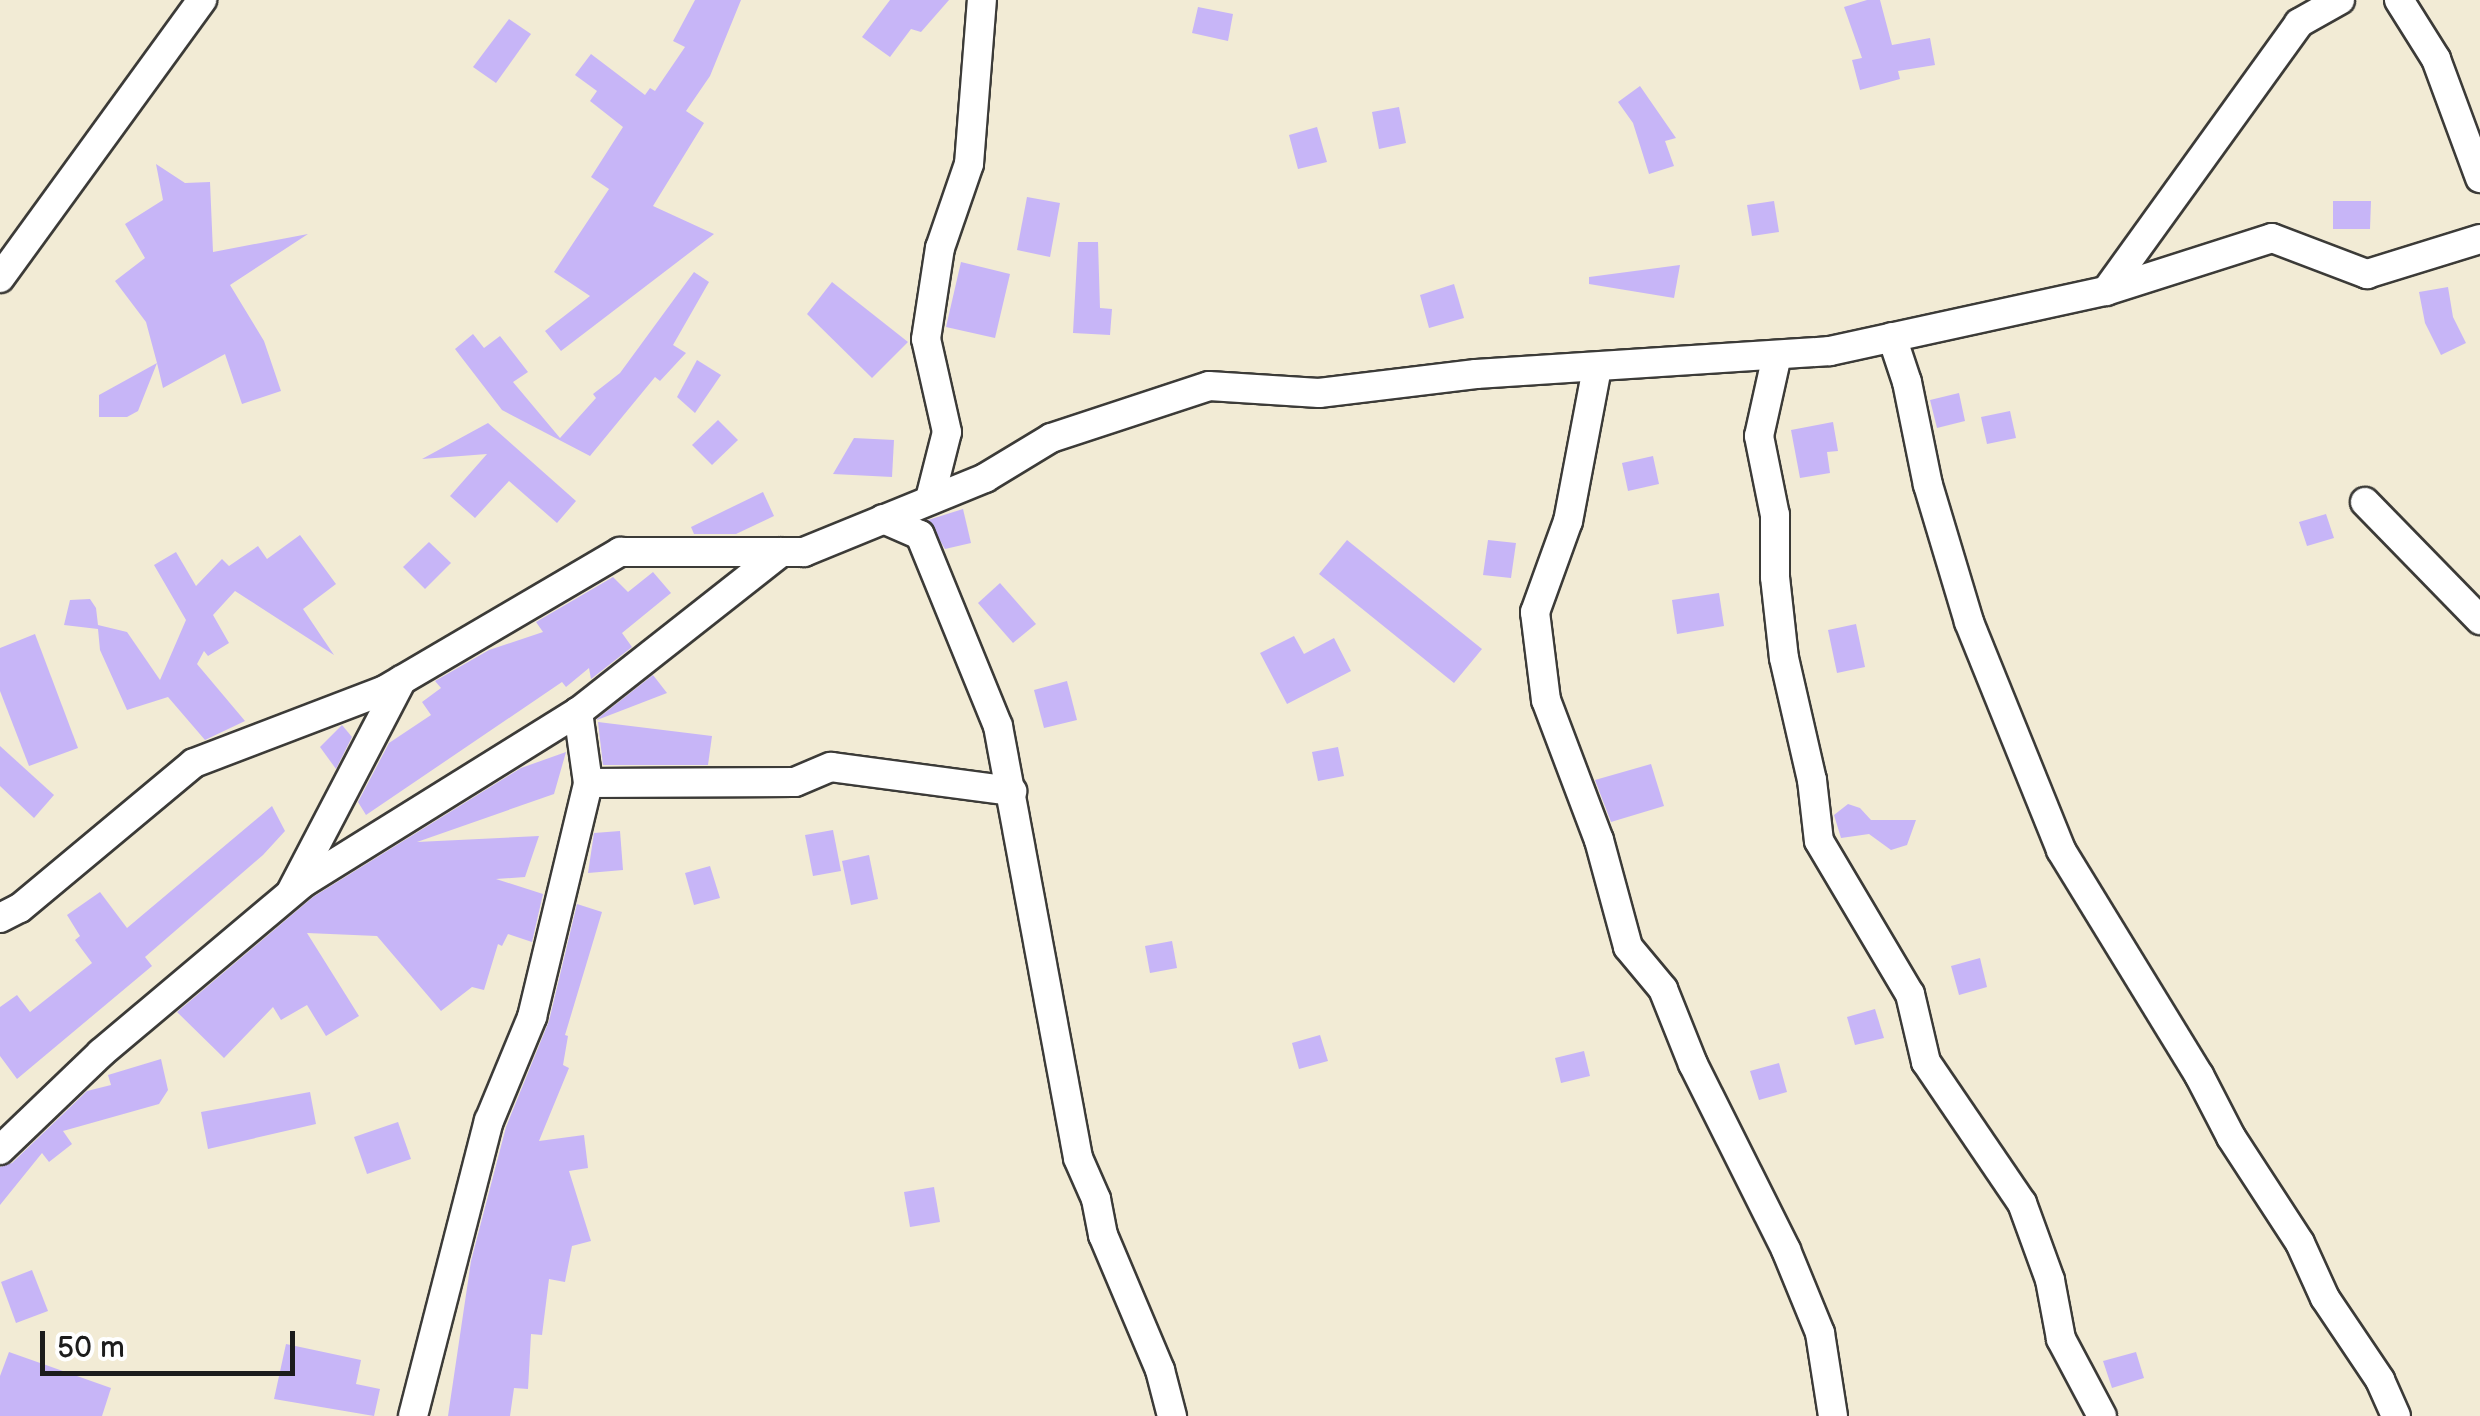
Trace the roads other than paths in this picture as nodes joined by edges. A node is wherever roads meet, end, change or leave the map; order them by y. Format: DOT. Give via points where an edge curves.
graph roads {
  1 [pos="202,0"];
  2 [pos="982,0"];
  3 [pos="2340,0"];
  4 [pos="2399,0"];
  5 [pos="2480,178"];
  6 [pos="2480,239"];
  7 [pos="0,278"];
  8 [pos="2106,290"];
  9 [pos="1892,337"];
  10 [pos="1778,355"];
  11 [pos="1597,368"];
  12 [pos="930,499"];
  13 [pos="2366,502"];
  14 [pos="883,519"];
  15 [pos="781,552"];
  16 [pos="2480,620"];
  17 [pos="403,679"];
  18 [pos="578,712"];
  19 [pos="588,783"];
  20 [pos="1012,791"];
  21 [pos="290,894"];
  22 [pos="0,918"];
  23 [pos="0,1150"];
  24 [pos="413,1416"];
  25 [pos="1172,1416"];
  26 [pos="1833,1416"];
  27 [pos="2102,1416"];
  28 [pos="2396,1416"];
  1 -- 7 [label="street"];
  2 -- 12 [label="street" via="969,164 940,248 926,339 947,432"];
  3 -- 8 [label="street" via="2299,23"];
  4 -- 5 [label="street" via="2436,58"];
  6 -- 8 [label="street" via="2367,274 2272,238"];
  8 -- 9 [label="street"];
  9 -- 10 [label="street"];
  9 -- 28 [label="street" via="1970,622 2061,850 2300,1243"];
  10 -- 11 [label="street"];
  10 -- 27 [label="street" via="1759,436 1775,516 1784,658 1820,842 1910,994 1926,1062 2022,1203 2050,1280 2061,1339"];
  11 -- 12 [label="street" via="1319,393 1208,386 1051,438 985,478"];
  11 -- 26 [label="street" via="1568,521 1535,612 1546,700 1599,840 1628,947 1663,989 1820,1333"];
  12 -- 14 [label="street"];
  13 -- 16 [label="street"];
  14 -- 15 [label="street" via="804,552"];
  14 -- 20 [label="street" via="920,535 998,726"];
  15 -- 17 [label="street" via="620,552"];
  15 -- 18 [label="street"];
  17 -- 21 [label="street"];
  17 -- 22 [label="street" via="194,763"];
  18 -- 19 [label="street"];
  18 -- 21 [label="street"];
  19 -- 20 [label="street" via="794,782 831,767"];
  19 -- 24 [label="street" via="532,1016 489,1122"];
  20 -- 25 [label="street" via="1078,1158"];
  21 -- 23 [label="street" via="101,1053"];
}
